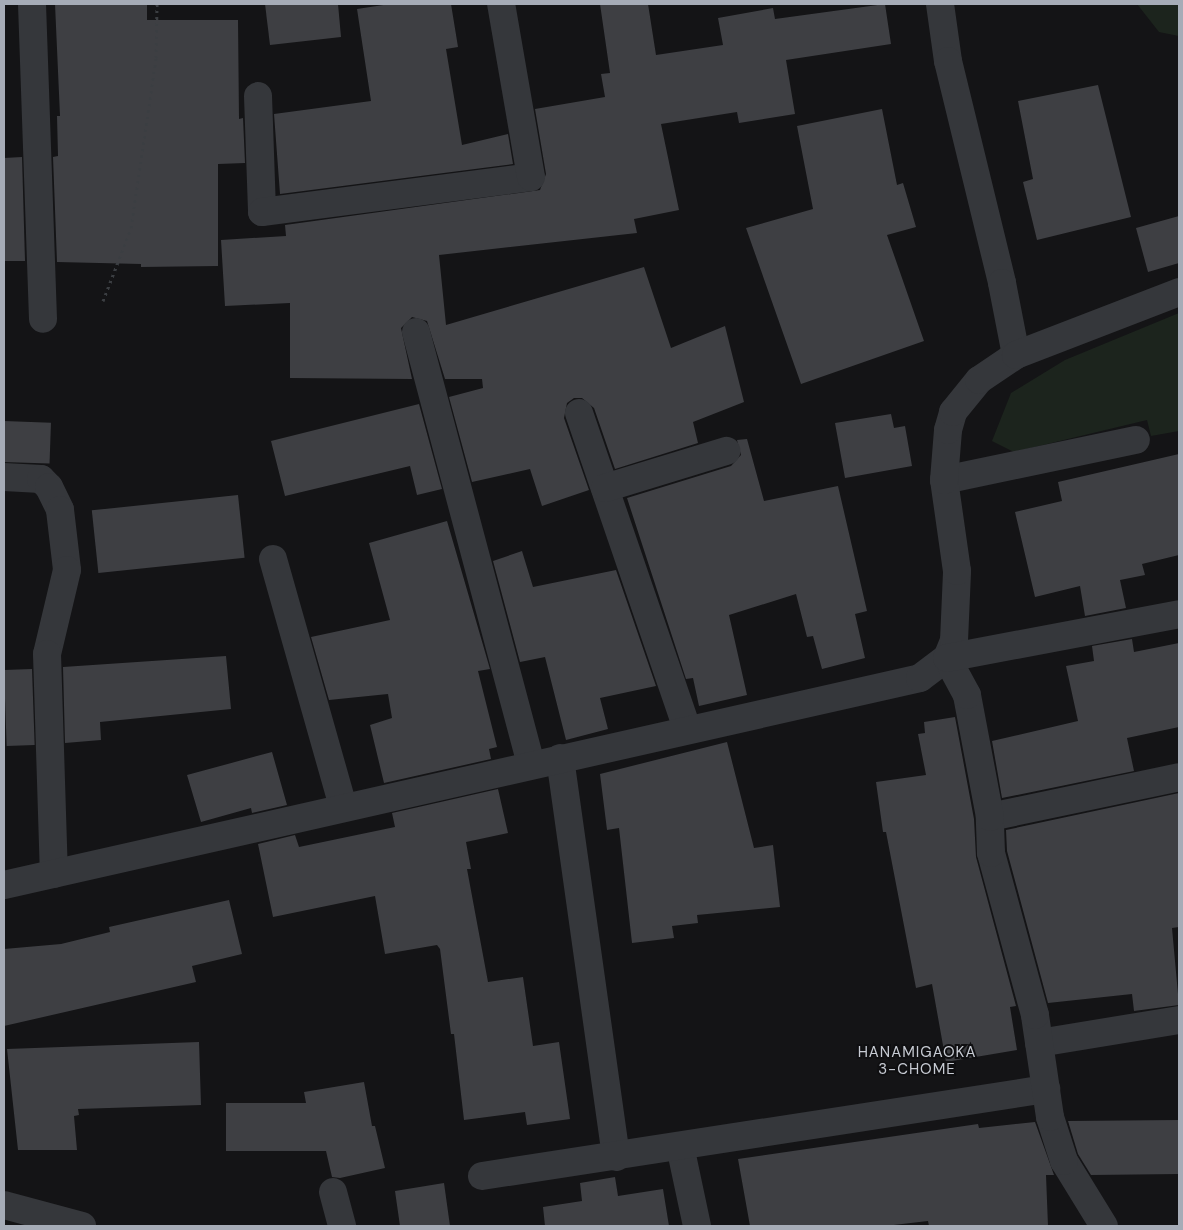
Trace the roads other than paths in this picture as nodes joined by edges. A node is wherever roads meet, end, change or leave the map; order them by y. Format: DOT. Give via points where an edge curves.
graph roads {
  1 [pos="32,4"];
  2 [pos="501,4"];
  3 [pos="940,4"];
  4 [pos="258,96"];
  5 [pos="1179,292"];
  6 [pos="43,318"];
  7 [pos="416,332"];
  8 [pos="1016,355"];
  9 [pos="579,413"];
  10 [pos="1136,440"];
  11 [pos="726,451"];
  12 [pos="4,477"];
  13 [pos="944,480"];
  14 [pos="605,488"];
  15 [pos="273,559"];
  16 [pos="1179,614"];
  17 [pos="947,658"];
  18 [pos="687,729"];
  19 [pos="560,758"];
  20 [pos="531,764"];
  21 [pos="1179,777"];
  22 [pos="342,808"];
  23 [pos="990,817"];
  24 [pos="54,874"];
  25 [pos="4,885"];
  26 [pos="1179,1020"];
  27 [pos="1039,1043"];
  28 [pos="1046,1089"];
  29 [pos="680,1146"];
  30 [pos="616,1157"];
  31 [pos="482,1176"];
  32 [pos="333,1192"];
  33 [pos="7,1213"];
  34 [pos="82,1226"];
  35 [pos="342,1226"];
  36 [pos="697,1226"];
  37 [pos="1104,1226"];
  1 -- 6 [label="street"];
  2 -- 4 [label="street" via="531,176 262,212"];
  3 -- 8 [label="street" via="948,60"];
  5 -- 8 [label="street"];
  7 -- 20 [label="street"];
  8 -- 13 [label="street" via="979,380 953,412 948,430"];
  9 -- 14 [label="street"];
  10 -- 13 [label="street"];
  11 -- 14 [label="street"];
  12 -- 24 [label="street" via="40,479 49,487 60,510 67,570 47,654"];
  13 -- 17 [label="street" via="958,600 954,642"];
  14 -- 18 [label="street"];
  15 -- 22 [label="street"];
  16 -- 17 [label="street"];
  17 -- 18 [label="street" via="920,678"];
  17 -- 23 [label="street" via="967,696"];
  18 -- 19 [label="street"];
  19 -- 20 [label="street"];
  19 -- 30 [label="street"];
  20 -- 22 [label="street"];
  21 -- 23 [label="street"];
  22 -- 24 [label="street"];
  23 -- 27 [label="street" via="991,853 1035,1015"];
  24 -- 25 [label="street"];
  26 -- 27 [label="street"];
  27 -- 28 [label="street"];
  28 -- 29 [label="street"];
  28 -- 37 [label="street" via="1050,1117 1064,1161"];
  29 -- 30 [label="street"];
  29 -- 36 [label="street"];
  30 -- 31 [label="street"];
  32 -- 35 [label="street"];
  33 -- 34 [label="street"];
}
